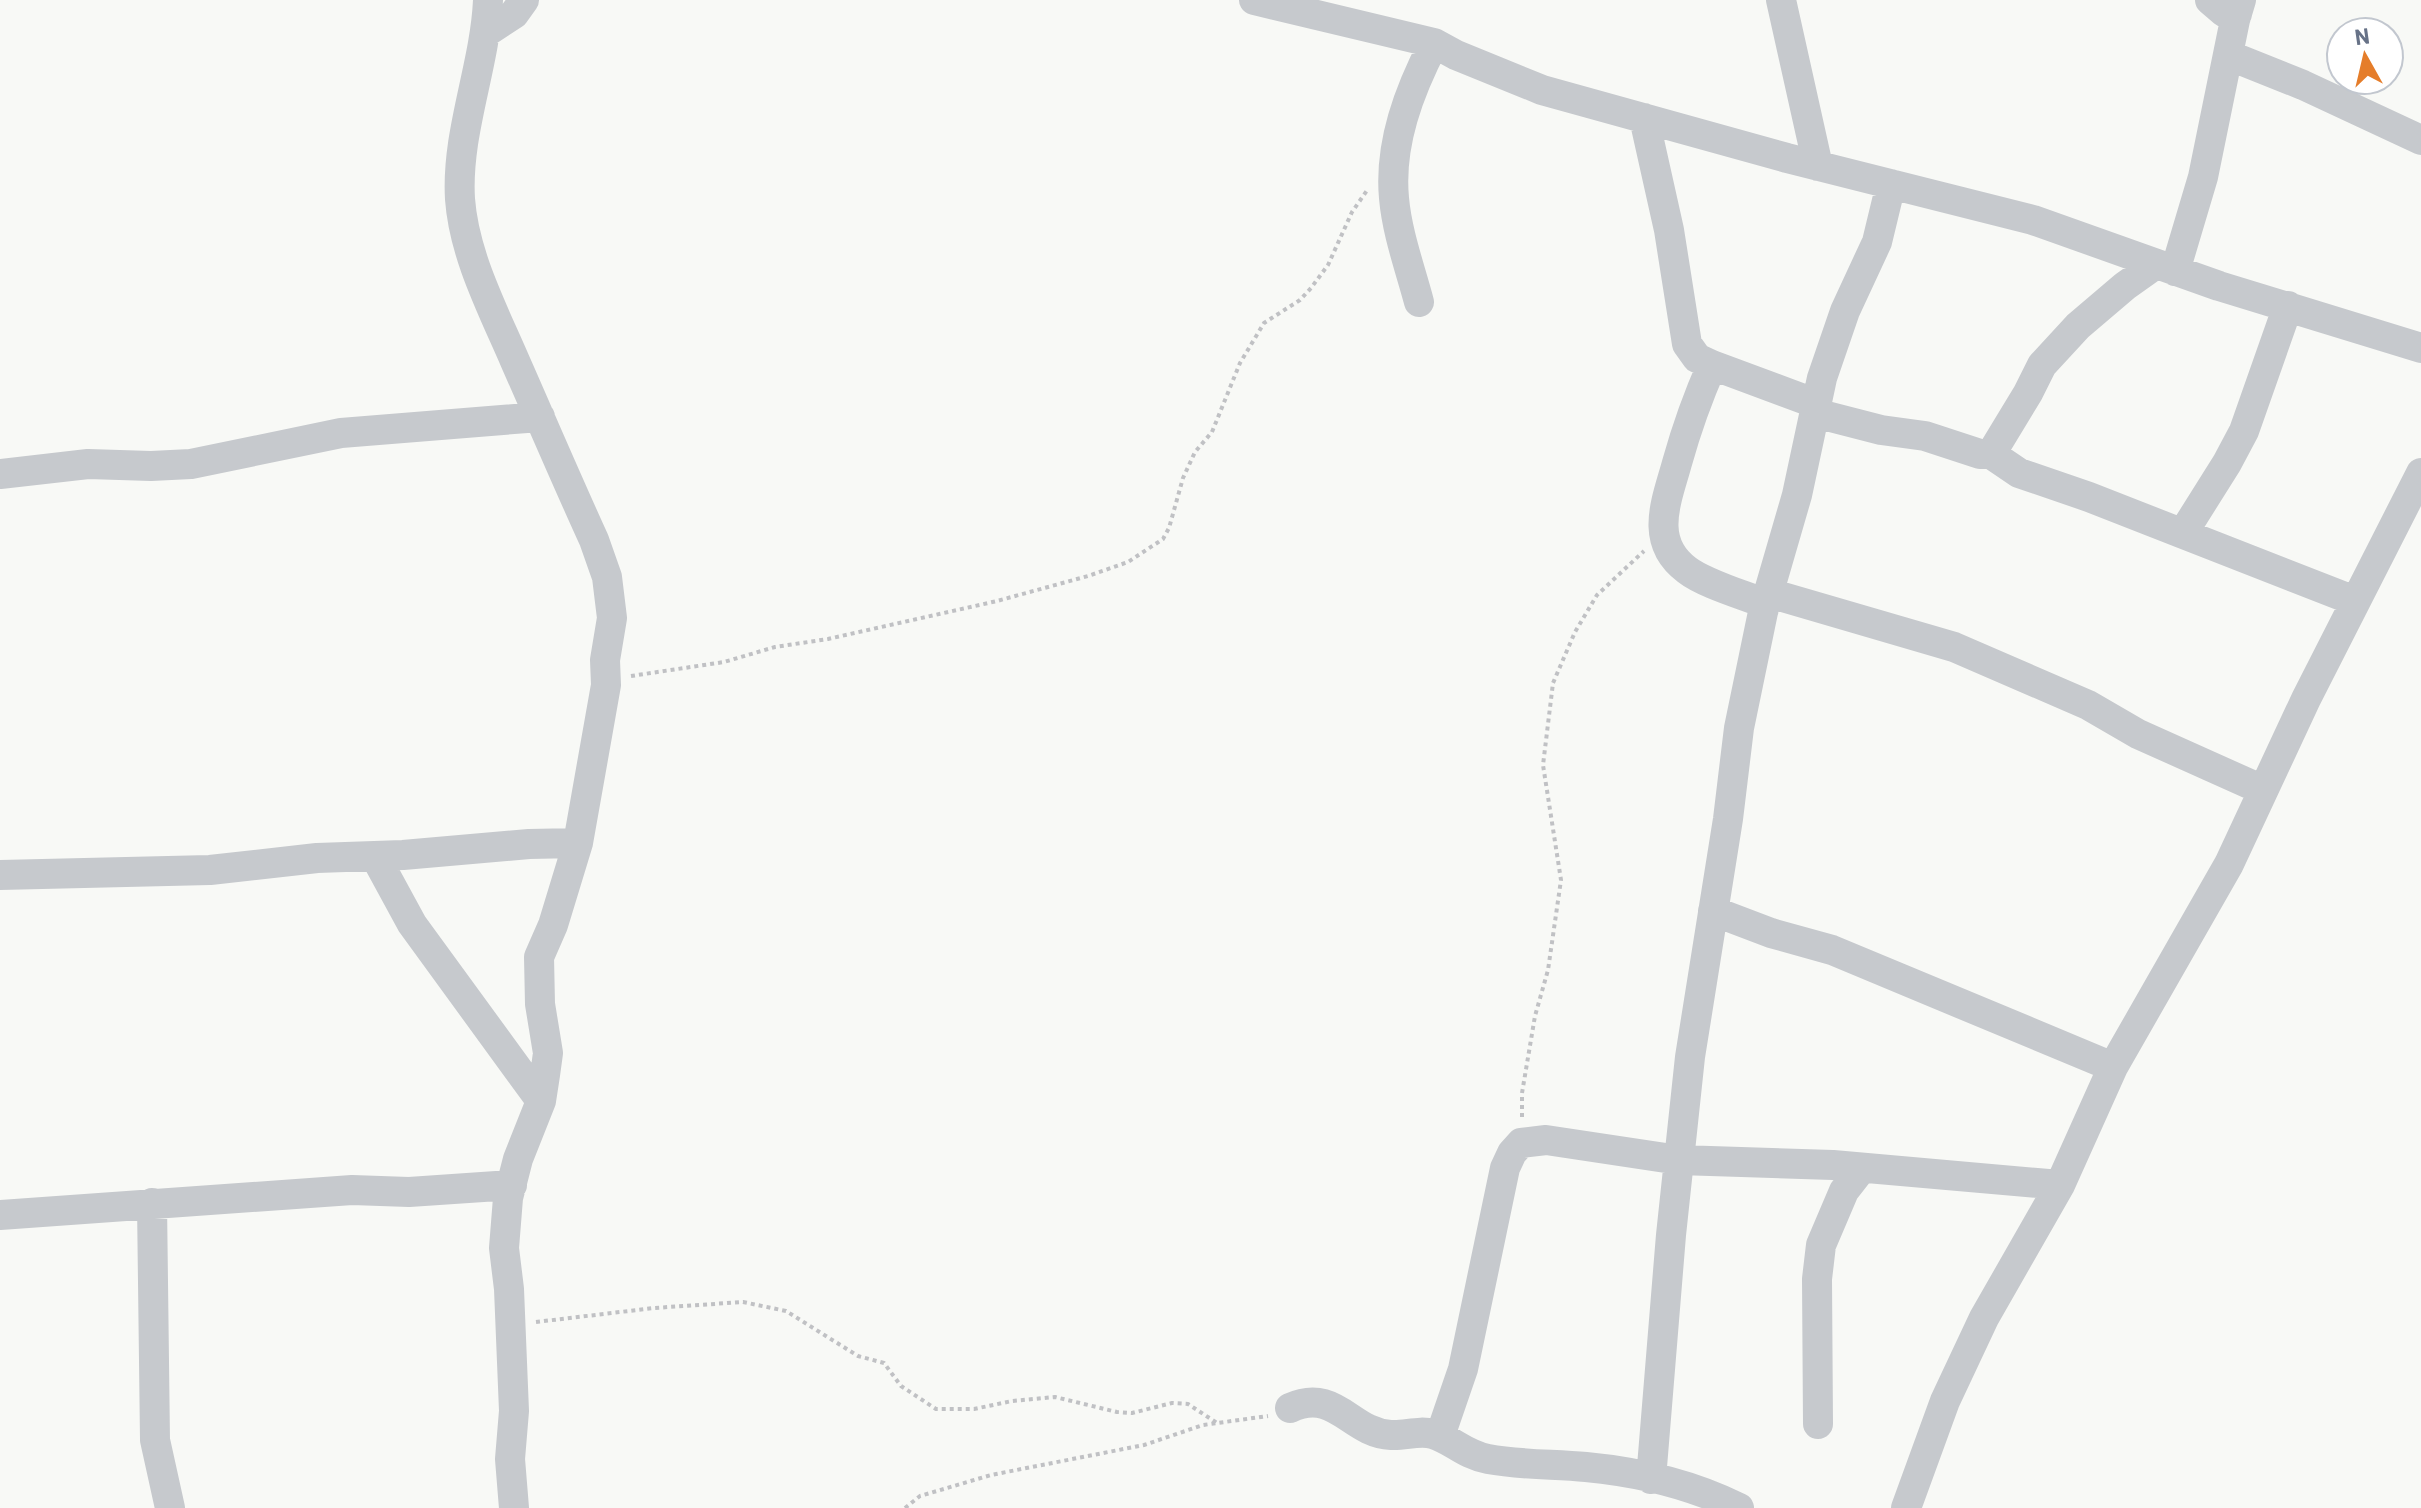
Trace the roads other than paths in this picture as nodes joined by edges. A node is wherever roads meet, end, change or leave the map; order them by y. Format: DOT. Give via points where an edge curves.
graph roads {
  1 [pos="488,0"];
  2 [pos="524,0"];
  3 [pos="1254,0"];
  4 [pos="1781,0"];
  5 [pos="2229,5"];
  6 [pos="485,33"];
  7 [pos="1434,43"];
  8 [pos="2228,55"];
  9 [pos="1644,118"];
  10 [pos="2421,140"];
  11 [pos="1818,166"];
  12 [pos="1891,184"];
  13 [pos="2166,267"];
  14 [pos="1419,302"];
  15 [pos="2288,306"];
  16 [pos="2421,348"];
  17 [pos="1712,365"];
  18 [pos="1816,409"];
  19 [pos="540,417"];
  20 [pos="1991,454"];
  21 [pos="2421,473"];
  22 [pos="0,474"];
  23 [pos="2183,533"];
  24 [pos="1768,598"];
  25 [pos="2355,601"];
  26 [pos="2263,790"];
  27 [pos="578,843"];
  28 [pos="375,856"];
  29 [pos="0,875"];
  30 [pos="1713,911"];
  31 [pos="2113,1067"];
  32 [pos="541,1101"];
  33 [pos="1679,1160"];
  34 [pos="1862,1168"];
  35 [pos="512,1185"];
  36 [pos="2060,1185"];
  37 [pos="152,1203"];
  38 [pos="0,1215"];
  39 [pos="1290,1408"];
  40 [pos="1818,1424"];
  41 [pos="1440,1436"];
  42 [pos="1651,1479"];
  43 [pos="170,1508"];
  44 [pos="514,1508"];
  45 [pos="1739,1508"];
  46 [pos="1906,1508"];
  1 -- 6 [label="street"];
  2 -- 6 [label="street" via="514,14"];
  3 -- 7 [label="street"];
  4 -- 11 [label="street"];
  5 -- 8 [label="street"];
  6 -- 19 [label="street" via="462,153 460,200 478,272"];
  7 -- 9 [label="street" via="1542,90"];
  7 -- 14 [label="street" via="1413,89 1393,172 1394,202"];
  8 -- 10 [label="street"];
  8 -- 13 [label="street" via="2203,177"];
  9 -- 11 [label="street"];
  9 -- 17 [label="street" via="1687,344 1697,358"];
  11 -- 12 [label="street"];
  12 -- 13 [label="street" via="2033,220"];
  12 -- 18 [label="street" via="1877,242 1845,311"];
  13 -- 15 [label="street"];
  13 -- 20 [label="street" via="2125,286 2078,326 2042,365"];
  15 -- 16 [label="street"];
  15 -- 23 [label="street" via="2244,431"];
  17 -- 18 [label="street"];
  17 -- 24 [label="street" via="1687,424 1663,507 1664,533 1687,571"];
  18 -- 20 [label="street" via="1881,430"];
  18 -- 24 [label="street"];
  19 -- 22 [label="street" via="341,433 191,464 88,464"];
  19 -- 27 [label="street" via="594,540 607,577 612,618 606,685"];
  20 -- 23 [label="street" via="2019,473"];
  21 -- 25 [label="street"];
  23 -- 25 [label="street"];
  24 -- 26 [label="street" via="1954,647"];
  24 -- 30 [label="street" via="1739,728"];
  25 -- 26 [label="street"];
  26 -- 31 [label="street" via="2229,864"];
  27 -- 28 [label="street"];
  27 -- 32 [label="street" via="539,957 548,1053"];
  28 -- 29 [label="street" via="210,870"];
  28 -- 32 [label="street" via="412,924"];
  30 -- 31 [label="street" via="1832,950"];
  30 -- 33 [label="street"];
  31 -- 36 [label="street"];
  32 -- 35 [label="street"];
  33 -- 34 [label="street"];
  33 -- 41 [label="street" via="1546,1140 1521,1143 1512,1153 1463,1369"];
  33 -- 42 [label="street"];
  34 -- 36 [label="street"];
  34 -- 40 [label="street" via="1844,1191 1821,1245"];
  35 -- 37 [label="street"];
  35 -- 44 [label="street" via="504,1248"];
  36 -- 46 [label="street" via="1984,1318 1945,1401"];
  37 -- 38 [label="street"];
  37 -- 43 [label="street" via="155,1440"];
  39 -- 41 [label="street" via="1305,1401 1324,1403 1375,1432"];
  41 -- 42 [label="street" via="1485,1458"];
  42 -- 45 [label="street" via="1704,1491"];
}
